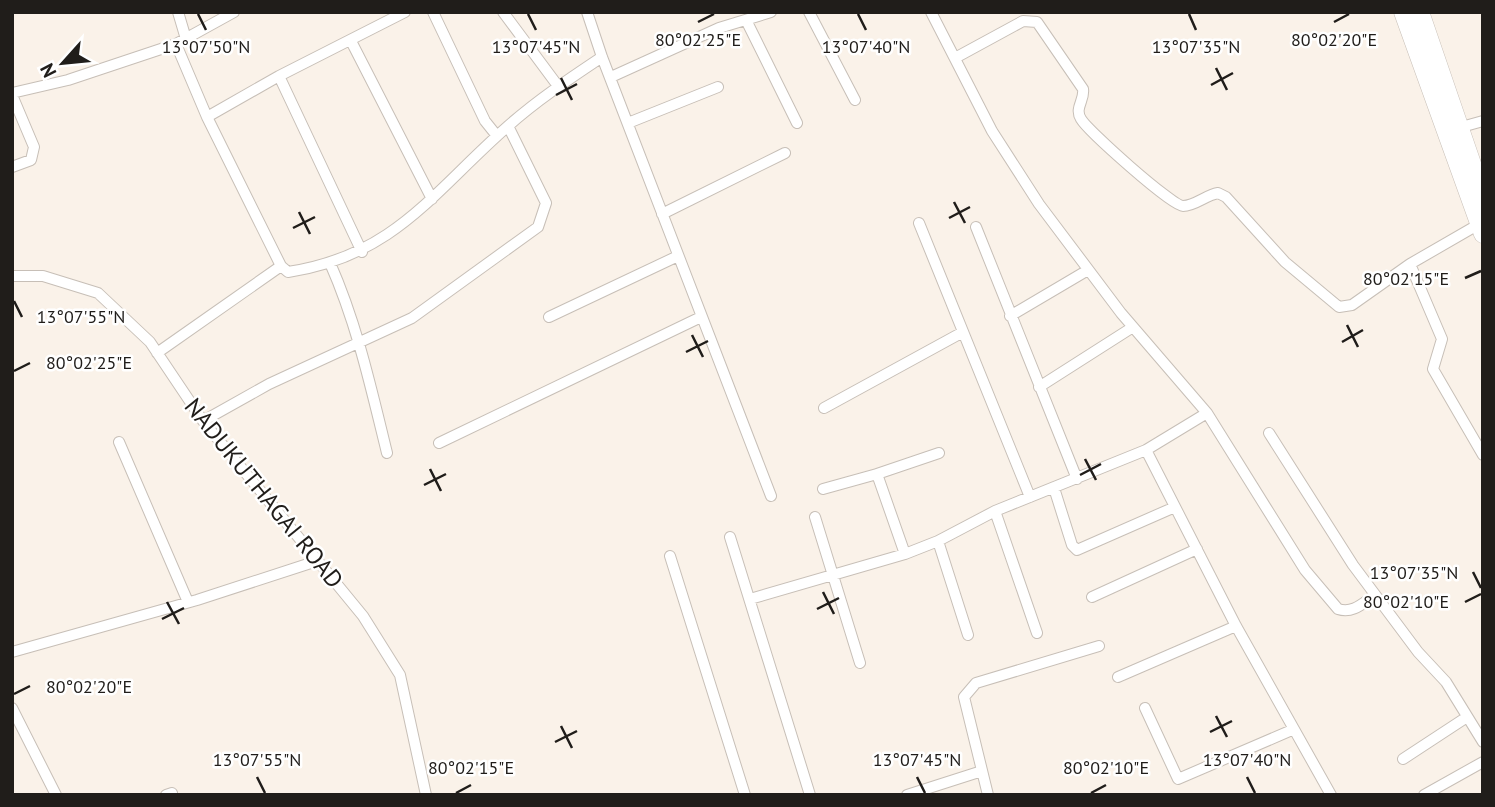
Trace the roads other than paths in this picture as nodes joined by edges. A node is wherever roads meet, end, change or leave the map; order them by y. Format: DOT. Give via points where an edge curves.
graph roads {
  1 [pos="178,12"];
  2 [pos="234,12"];
  3 [pos="405,12"];
  4 [pos="433,12"];
  5 [pos="503,12"];
  6 [pos="587,12"];
  7 [pos="771,12"];
  8 [pos="809,12"];
  9 [pos="931,12"];
  10 [pos="1403,12"];
  11 [pos="1420,12"];
  12 [pos="746,20"];
  13 [pos="181,41"];
  14 [pos="351,41"];
  15 [pos="602,57"];
  16 [pos="955,58"];
  17 [pos="279,76"];
  18 [pos="611,77"];
  19 [pos="558,86"];
  20 [pos="718,87"];
  21 [pos="12,94"];
  22 [pos="855,100"];
  23 [pos="207,117"];
  24 [pos="1483,121"];
  25 [pos="628,123"];
  26 [pos="797,123"];
  27 [pos="508,126"];
  28 [pos="1458,128"];
  29 [pos="497,136"];
  30 [pos="785,153"];
  31 [pos="12,167"];
  32 [pos="1483,197"];
  33 [pos="432,199"];
  34 [pos="662,214"];
  35 [pos="919,223"];
  36 [pos="976,227"];
  37 [pos="1481,227"];
  38 [pos="362,252"];
  39 [pos="678,256"];
  40 [pos="330,263"];
  41 [pos="1410,264"];
  42 [pos="281,266"];
  43 [pos="1088,270"];
  44 [pos="12,276"];
  45 [pos="1010,316"];
  46 [pos="549,317"];
  47 [pos="701,317"];
  48 [pos="1133,327"];
  49 [pos="963,332"];
  50 [pos="360,344"];
  51 [pos="157,353"];
  52 [pos="1039,387"];
  53 [pos="824,408"];
  54 [pos="1207,413"];
  55 [pos="203,421"];
  56 [pos="1269,433"];
  57 [pos="119,442"];
  58 [pos="439,443"];
  59 [pos="1146,450"];
  60 [pos="387,453"];
  61 [pos="939,453"];
  62 [pos="1483,455"];
  63 [pos="877,474"];
  64 [pos="1077,479"];
  65 [pos="1054,488"];
  66 [pos="823,489"];
  67 [pos="771,496"];
  68 [pos="1030,497"];
  69 [pos="1175,507"];
  70 [pos="995,511"];
  71 [pos="815,517"];
  72 [pos="730,537"];
  73 [pos="938,541"];
  74 [pos="1197,549"];
  75 [pos="905,554"];
  76 [pos="670,556"];
  77 [pos="317,561"];
  78 [pos="834,576"];
  79 [pos="1375,595"];
  80 [pos="1092,597"];
  81 [pos="750,599"];
  82 [pos="188,602"];
  83 [pos="1236,626"];
  84 [pos="1037,633"];
  85 [pos="968,635"];
  86 [pos="1099,646"];
  87 [pos="12,652"];
  88 [pos="860,663"];
  89 [pos="1118,677"];
  90 [pos="12,708"];
  91 [pos="1145,708"];
  92 [pos="1467,717"];
  93 [pos="15,721"];
  94 [pos="1292,730"];
  95 [pos="1483,741"];
  96 [pos="1403,759"];
  97 [pos="1483,762"];
  98 [pos="982,771"];
  99 [pos="1437,792"];
  100 [pos="56,795"];
  101 [pos="426,795"];
  102 [pos="745,795"];
  103 [pos="810,795"];
  104 [pos="907,795"];
  105 [pos="988,795"];
  106 [pos="1331,795"];
  107 [pos="1423,795"];
  1 -- 13 [label="street"];
  2 -- 13 [label="street"];
  3 -- 14 [label="street"];
  4 -- 29 [label="street" via="485,121"];
  5 -- 19 [label="street"];
  6 -- 15 [label="street"];
  7 -- 12 [label="street"];
  8 -- 22 [label="street"];
  9 -- 16 [label="street"];
  10 -- 37 [label="highway"];
  11 -- 28 [label="highway"];
  12 -- 18 [label="street"];
  12 -- 26 [label="street"];
  13 -- 21 [label="street"];
  13 -- 23 [label="street"];
  14 -- 17 [label="street"];
  14 -- 33 [label="street"];
  15 -- 18 [label="street"];
  15 -- 19 [label="street"];
  16 -- 41 [label="street" via="1023,22 1037,22 1083,89 1082,121 1177,204 1184,206 1218,193 1226,197 1285,262 1339,307 1352,305"];
  16 -- 43 [label="street" via="1038,204"];
  17 -- 23 [label="street"];
  17 -- 38 [label="street"];
  18 -- 25 [label="street"];
  19 -- 27 [label="street"];
  20 -- 25 [label="street"];
  21 -- 31 [label="street" via="34,154 31,160"];
  23 -- 42 [label="street"];
  24 -- 28 [label="street"];
  25 -- 34 [label="street"];
  27 -- 29 [label="street"];
  27 -- 50 [label="street" via="546,203 538,227 412,318"];
  28 -- 32 [label="highway"];
  29 -- 33 [label="street"];
  30 -- 34 [label="street"];
  33 -- 38 [label="street" via="407,223"];
  34 -- 39 [label="street"];
  35 -- 49 [label="street"];
  36 -- 45 [label="street"];
  37 -- 41 [label="street"];
  38 -- 40 [label="street"];
  39 -- 46 [label="street"];
  39 -- 47 [label="street"];
  40 -- 42 [label="street" via="288,272"];
  40 -- 50 [label="street"];
  41 -- 62 [label="street" via="1442,339 1433,369"];
  42 -- 51 [label="street"];
  43 -- 45 [label="street"];
  43 -- 48 [label="street"];
  44 -- 51 [label="street, NADUKUTHAGAI ROAD" via="43,276 99,293"];
  45 -- 52 [label="street"];
  47 -- 58 [label="street"];
  47 -- 67 [label="street"];
  48 -- 52 [label="street"];
  48 -- 54 [label="street"];
  49 -- 53 [label="street"];
  49 -- 68 [label="street"];
  50 -- 55 [label="street" via="309,364"];
  50 -- 60 [label="street"];
  51 -- 55 [label="street, NADUKUTHAGAI ROAD"];
  52 -- 64 [label="street"];
  54 -- 59 [label="street"];
  54 -- 79 [label="street" via="1305,570 1338,609 1352,610"];
  55 -- 77 [label="street, NADUKUTHAGAI ROAD"];
  56 -- 79 [label="street"];
  57 -- 82 [label="street"];
  59 -- 64 [label="street"];
  59 -- 69 [label="street"];
  61 -- 63 [label="street"];
  63 -- 66 [label="street"];
  63 -- 75 [label="street"];
  64 -- 65 [label="street"];
  65 -- 68 [label="street"];
  65 -- 69 [label="street" via="1077,550"];
  68 -- 70 [label="street"];
  69 -- 74 [label="street"];
  70 -- 73 [label="street"];
  70 -- 84 [label="street"];
  71 -- 78 [label="street"];
  72 -- 81 [label="street"];
  73 -- 75 [label="street"];
  73 -- 85 [label="street"];
  74 -- 80 [label="street"];
  74 -- 83 [label="street"];
  75 -- 78 [label="street"];
  76 -- 102 [label="street"];
  77 -- 82 [label="street"];
  77 -- 101 [label="street, NADUKUTHAGAI ROAD" via="363,616 400,675"];
  78 -- 81 [label="street"];
  78 -- 88 [label="street"];
  79 -- 92 [label="street" via="1446,682"];
  81 -- 103 [label="street"];
  82 -- 87 [label="street"];
  83 -- 89 [label="street"];
  83 -- 94 [label="street"];
  86 -- 98 [label="street" via="976,682 968,689 964,697"];
  90 -- 93 [label="street"];
  91 -- 94 [label="street" via="1178,779"];
  92 -- 95 [label="street"];
  92 -- 96 [label="street"];
  93 -- 100 [label="street"];
  94 -- 106 [label="street"];
  97 -- 99 [label="street"];
  98 -- 104 [label="street"];
  98 -- 105 [label="street"];
  99 -- 107 [label="street"];
}
